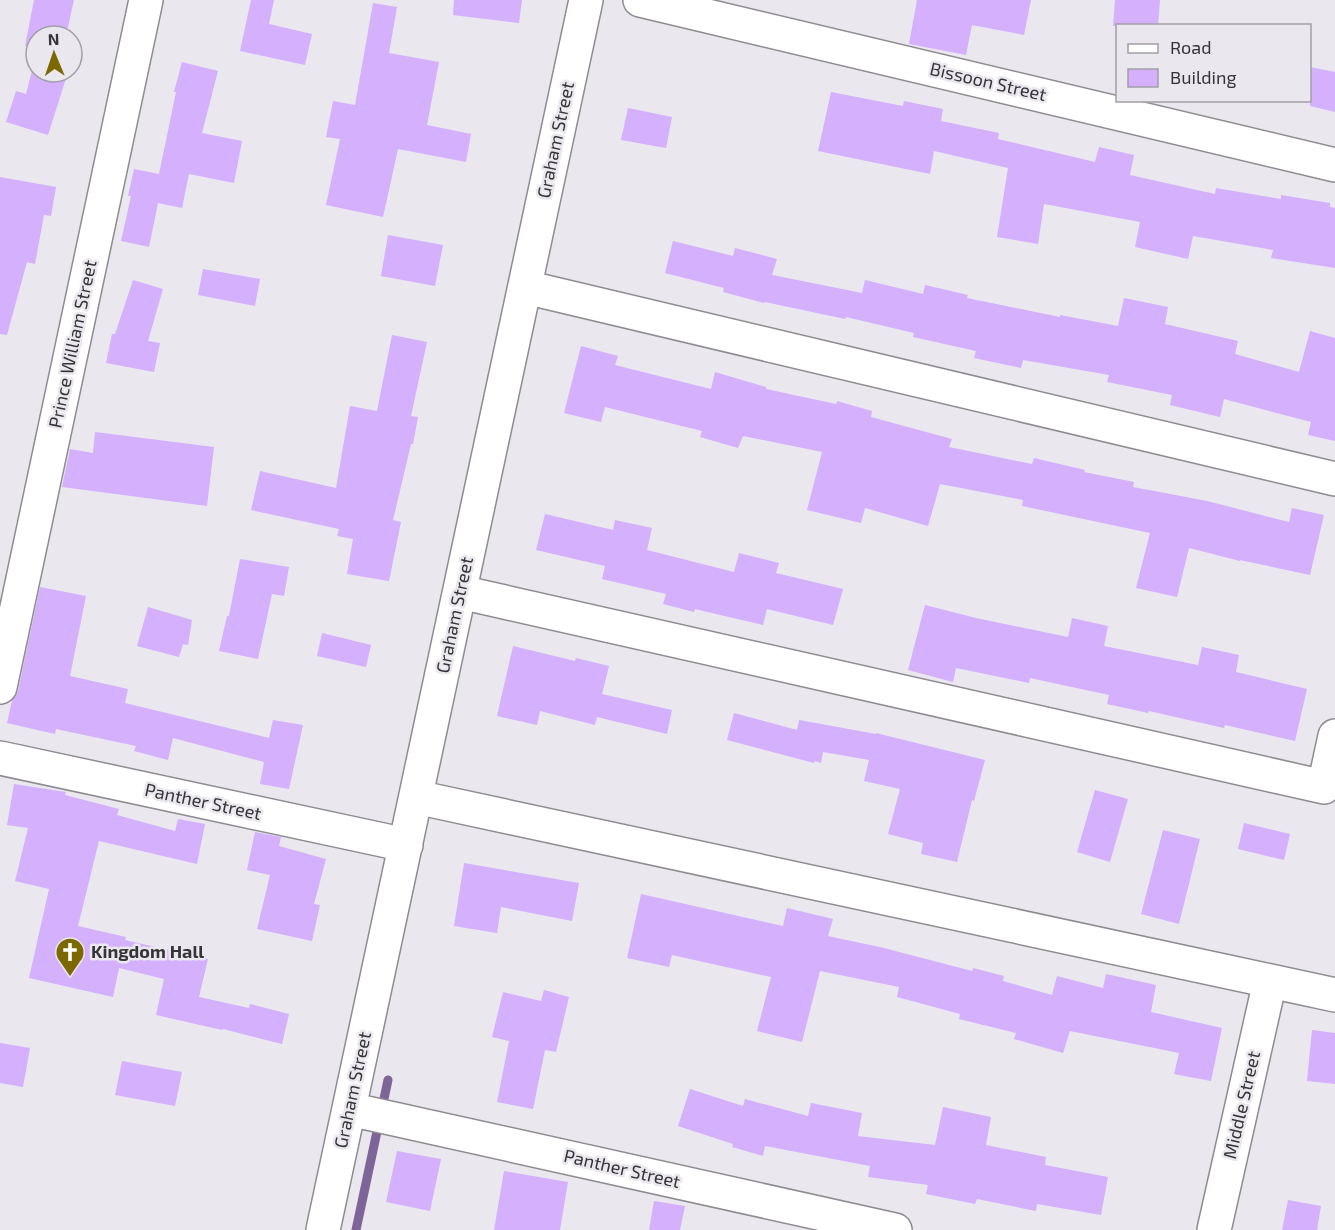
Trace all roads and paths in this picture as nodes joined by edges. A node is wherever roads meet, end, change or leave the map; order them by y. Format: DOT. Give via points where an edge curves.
graph roads {
  1 [pos="146,0"];
  2 [pos="586,0"];
  3 [pos="640,0"];
  4 [pos="1335,165"];
  5 [pos="525,286"];
  6 [pos="1335,479"];
  7 [pos="460,592"];
  8 [pos="0,687"];
  9 [pos="1335,736"];
  10 [pos="0,758"];
  11 [pos="416,797"];
  12 [pos="406,845"];
  13 [pos="1270,981"];
  14 [pos="1335,995"];
  15 [pos="349,1109"];
  16 [pos="324,1230"];
  17 [pos="895,1230"];
  18 [pos="1214,1230"];
  1 -- 8 [label="street, Prince William Street"];
  2 -- 5 [label="street, Graham Street"];
  3 -- 4 [label="street, Bissoon Street"];
  5 -- 6 [label="street"];
  5 -- 7 [label="street, Graham Street"];
  7 -- 9 [label="street" via="1324,787"];
  7 -- 11 [label="street, Graham Street"];
  10 -- 12 [label="street, Panther Street"];
  11 -- 12 [label="street, Graham Street"];
  11 -- 13 [label="street"];
  12 -- 15 [label="street, Graham Street"];
  13 -- 14 [label="street"];
  13 -- 18 [label="street, Middle Street"];
  15 -- 16 [label="street, Graham Street"];
  15 -- 17 [label="street, Panther Street"];
}
